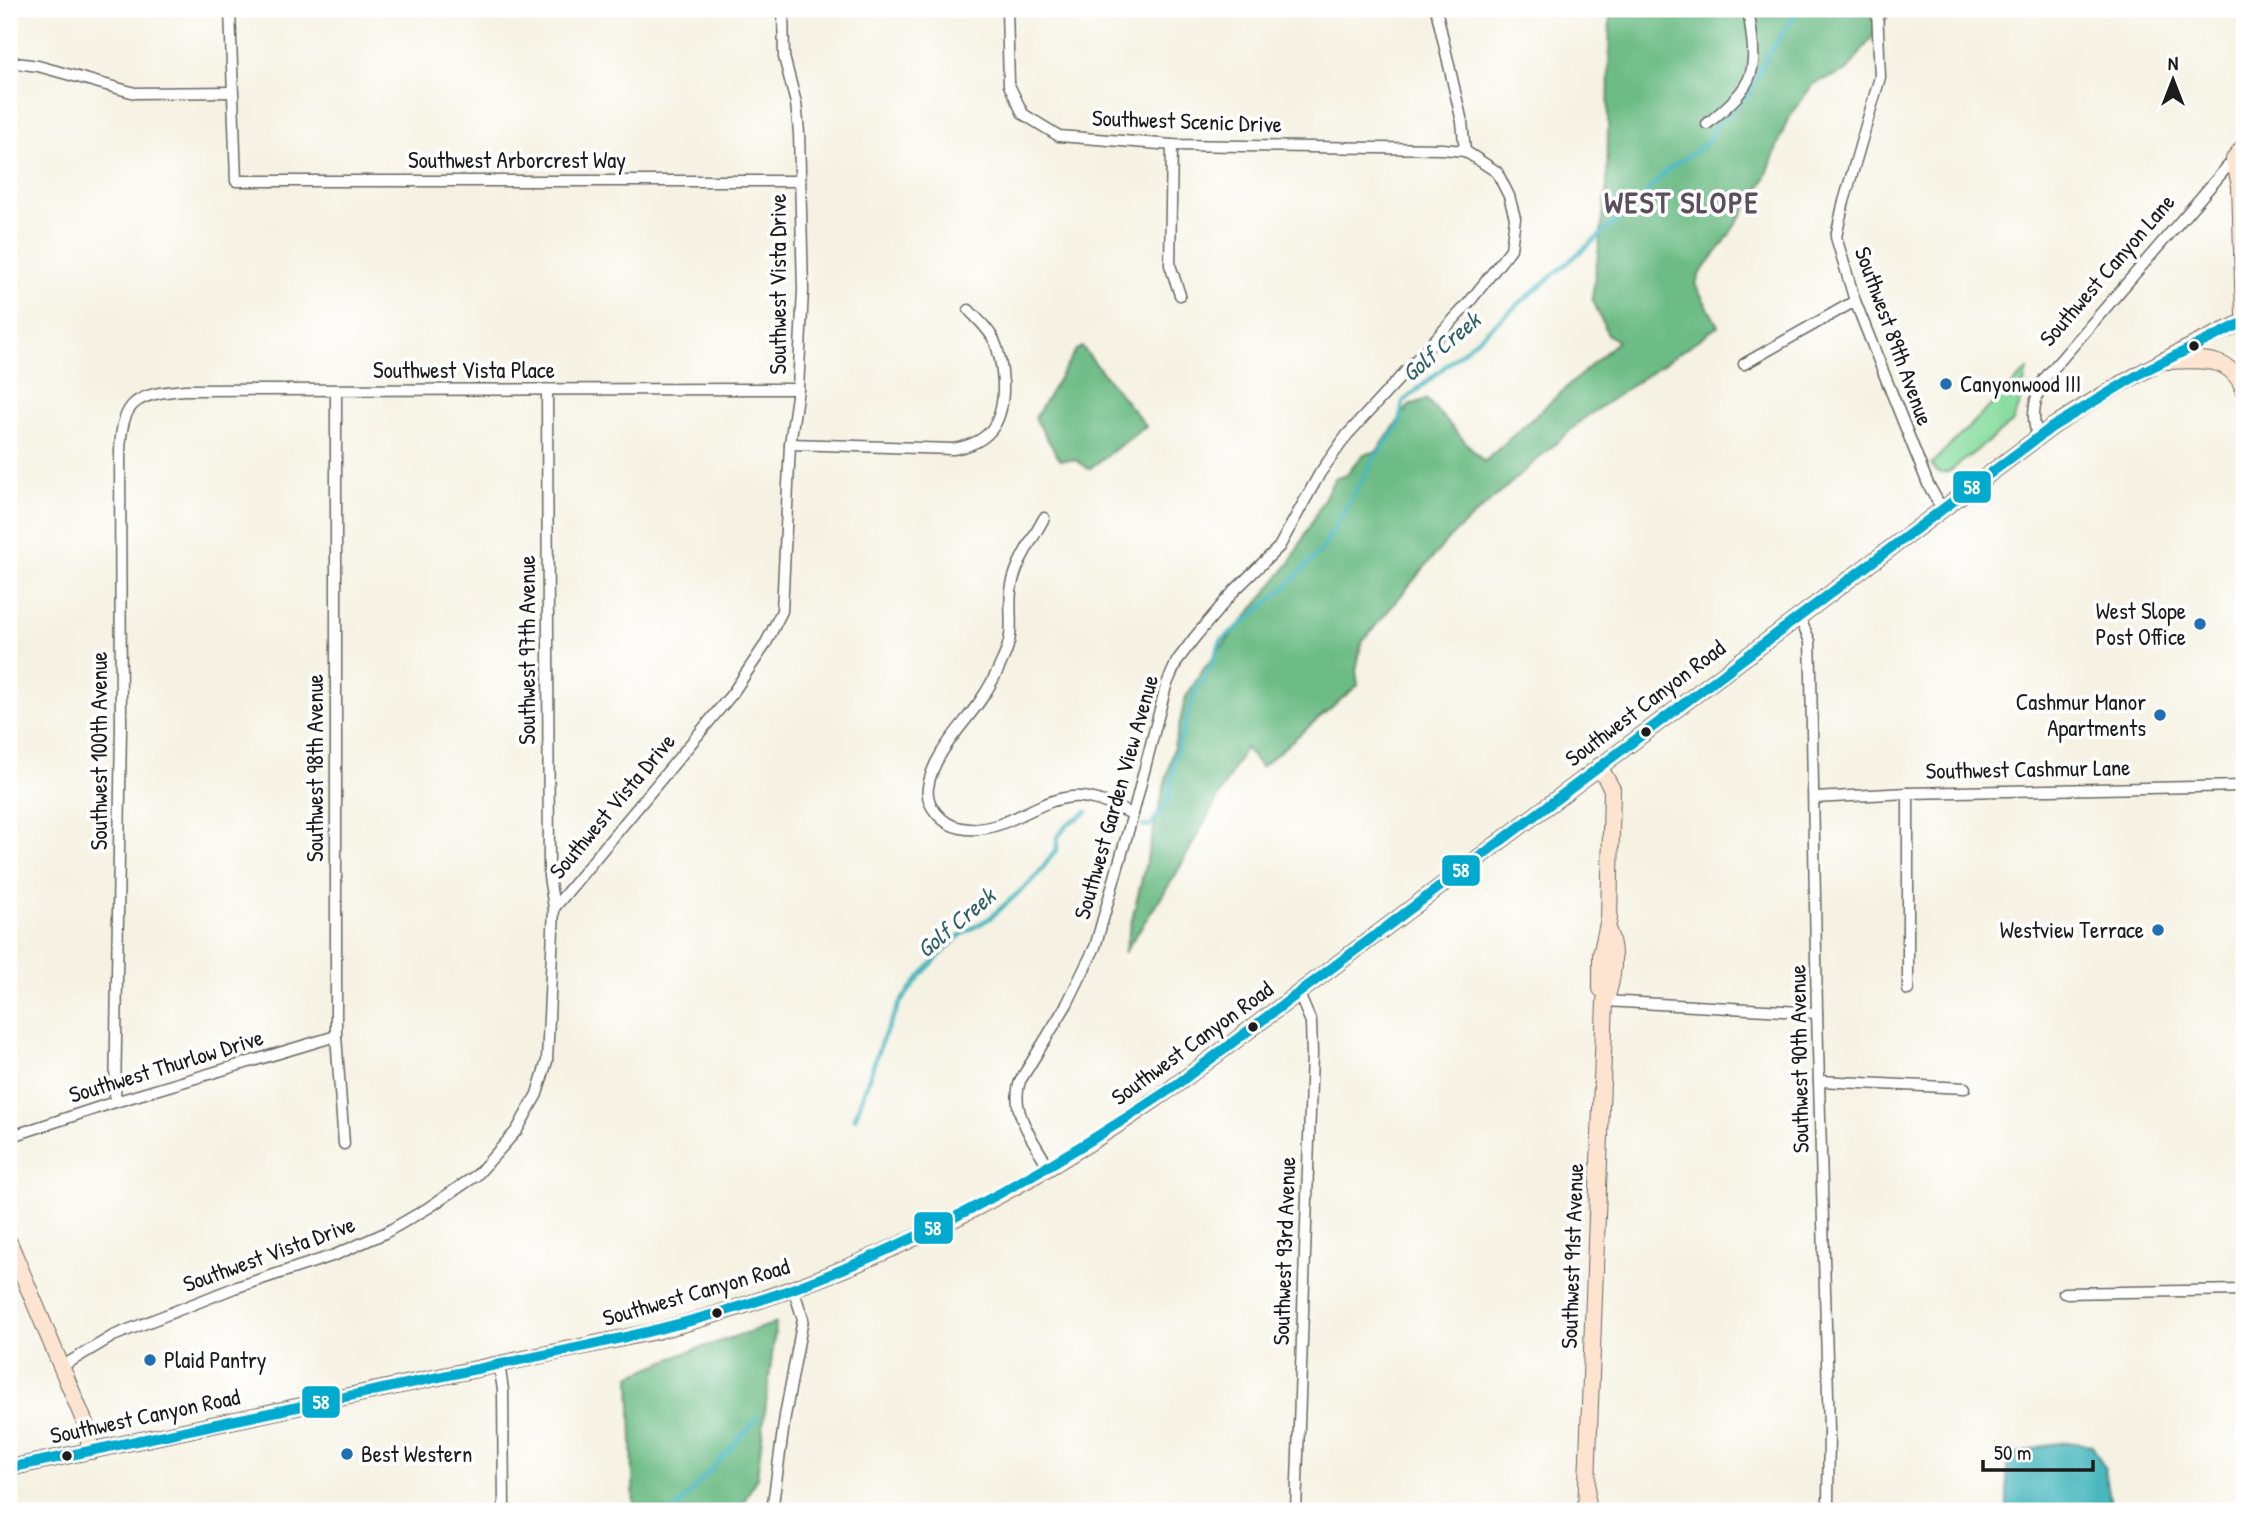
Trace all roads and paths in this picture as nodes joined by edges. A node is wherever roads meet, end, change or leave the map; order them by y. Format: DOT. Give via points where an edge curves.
graph roads {
  1 [pos="230,9"];
  2 [pos="783,9"];
  3 [pos="1007,9"];
  4 [pos="1436,9"];
  5 [pos="1748,9"];
  6 [pos="1877,9"];
  7 [pos="9,62"];
  8 [pos="232,92"];
  9 [pos="1707,124"];
  10 [pos="1172,145"];
  11 [pos="1465,151"];
  12 [pos="2241,155"];
  13 [pos="799,181"];
  14 [pos="1180,295"];
  15 [pos="1855,301"];
  16 [pos="969,310"];
  17 [pos="2244,315"];
  18 [pos="2244,322"];
  19 [pos="2159,361"];
  20 [pos="1744,364"];
  21 [pos="798,389"];
  22 [pos="2244,389"];
  23 [pos="336,391"];
  24 [pos="547,391"];
  25 [pos="132,403"];
  26 [pos="2038,436"];
  27 [pos="790,444"];
  28 [pos="1942,509"];
  29 [pos="1044,518"];
  30 [pos="1799,617"];
  31 [pos="1599,766"];
  32 [pos="2244,786"];
  33 [pos="1908,793"];
  34 [pos="1814,798"];
  35 [pos="1133,814"];
  36 [pos="554,908"];
  37 [pos="1908,990"];
  38 [pos="1299,994"];
  39 [pos="1605,1001"];
  40 [pos="1817,1013"];
  41 [pos="336,1037"];
  42 [pos="1819,1081"];
  43 [pos="1965,1088"];
  44 [pos="115,1102"];
  45 [pos="9,1137"];
  46 [pos="344,1144"];
  47 [pos="1049,1168"];
  48 [pos="9,1242"];
  49 [pos="793,1288"];
  50 [pos="2244,1290"];
  51 [pos="2064,1293"];
  52 [pos="499,1364"];
  53 [pos="61,1367"];
  54 [pos="91,1451"];
  55 [pos="9,1468"];
  56 [pos="1828,1503"];
  57 [pos="504,1511"];
  58 [pos="772,1511"];
  59 [pos="1296,1511"];
  60 [pos="1586,1511"];
  1 -- 8 [label="street"];
  2 -- 13 [label="street, Southwest Vista Drive" via="784,57 799,133"];
  3 -- 10 [label="street, Southwest Scenic Drive" via="1009,85 1023,114 1059,136"];
  4 -- 11 [label="street"];
  5 -- 9 [label="street" via="1754,49 1749,82 1739,97"];
  6 -- 15 [label="street, Southwest 89th Avenue" via="1880,77 1836,237"];
  7 -- 8 [label="street" via="135,93"];
  8 -- 13 [label="street, Southwest Arborcrest Way" via="236,181"];
  10 -- 11 [label="street, Southwest Scenic Drive"];
  10 -- 14 [label="street" via="1170,265"];
  11 -- 35 [label="street, Southwest Garden View Avenue" via="1497,172 1509,196 1515,218 1511,249 1347,435 1320,472 1279,547 1234,591 1177,661 1166,686"];
  12 -- 17 [label="main road"];
  12 -- 26 [label="street, Southwest Canyon Lane" via="2045,378 2035,410"];
  13 -- 21 [label="street, Southwest Vista Drive" via="803,290"];
  15 -- 20 [label="street"];
  15 -- 28 [label="street, Southwest 89th Avenue"];
  16 -- 27 [label="street" via="995,341 1002,369 1001,411 984,438 953,449"];
  18 -- 19 [label="main road, Southwest Canyon Road"];
  19 -- 22 [label="main road" via="2227,366"];
  19 -- 26 [label="main road, Southwest Canyon Road"];
  21 -- 24 [label="street, Southwest Vista Place"];
  21 -- 27 [label="street, Southwest Vista Drive"];
  23 -- 24 [label="street, Southwest Vista Place"];
  23 -- 25 [label="street, Southwest Vista Place" via="185,390 154,393"];
  23 -- 41 [label="street, Southwest 98th Avenue"];
  24 -- 36 [label="street, Southwest 97th Avenue" via="549,877"];
  25 -- 44 [label="street, Southwest 100th Avenue" via="121,425 120,452"];
  26 -- 28 [label="main road, Southwest Canyon Road"];
  27 -- 36 [label="street, Southwest Vista Drive" via="784,599 771,634 732,694"];
  28 -- 30 [label="main road, Southwest Canyon Road"];
  29 -- 35 [label="street" via="1014,576 1007,648 982,698 940,757 930,776 928,797 942,820 971,829 996,827 1071,797 1095,799"];
  30 -- 31 [label="main road, Southwest Canyon Road"];
  30 -- 34 [label="street, Southwest 90th Avenue" via="1810,641"];
  31 -- 38 [label="main road, Southwest Canyon Road"];
  31 -- 39 [label="main road, Southwest 91st Avenue" via="1612,789 1608,930 1601,955"];
  32 -- 33 [label="street, Southwest Cashmur Lane"];
  33 -- 34 [label="street, Southwest Cashmur Lane"];
  33 -- 37 [label="street"];
  34 -- 40 [label="street, Southwest 90th Avenue"];
  35 -- 47 [label="street, Southwest Garden View Avenue" via="1095,947 1017,1089 1020,1116"];
  36 -- 53 [label="street, Southwest Vista Drive" via="547,1060 537,1094 517,1130 477,1175 385,1233 125,1332"];
  38 -- 47 [label="main road, Southwest Canyon Road" via="1129,1118"];
  38 -- 59 [label="street, Southwest 93rd Avenue" via="1311,1022 1312,1054"];
  39 -- 40 [label="street"];
  39 -- 60 [label="main road, Southwest 91st Avenue"];
  40 -- 42 [label="street, Southwest 90th Avenue"];
  41 -- 44 [label="street, Southwest Thurlow Drive"];
  41 -- 46 [label="street, Southwest 98th Avenue"];
  42 -- 43 [label="street"];
  42 -- 56 [label="street, Southwest 90th Avenue"];
  44 -- 45 [label="street, Southwest Thurlow Drive"];
  47 -- 49 [label="main road, Southwest Canyon Road" via="941,1227"];
  48 -- 53 [label="main road"];
  49 -- 52 [label="main road, Southwest Canyon Road" via="680,1325"];
  49 -- 58 [label="street" via="803,1319"];
  50 -- 51 [label="street"];
  52 -- 54 [label="main road, Southwest Canyon Road"];
  52 -- 57 [label="street"];
  53 -- 54 [label="main road" via="85,1423"];
  54 -- 55 [label="main road, Southwest Canyon Road"];
}
